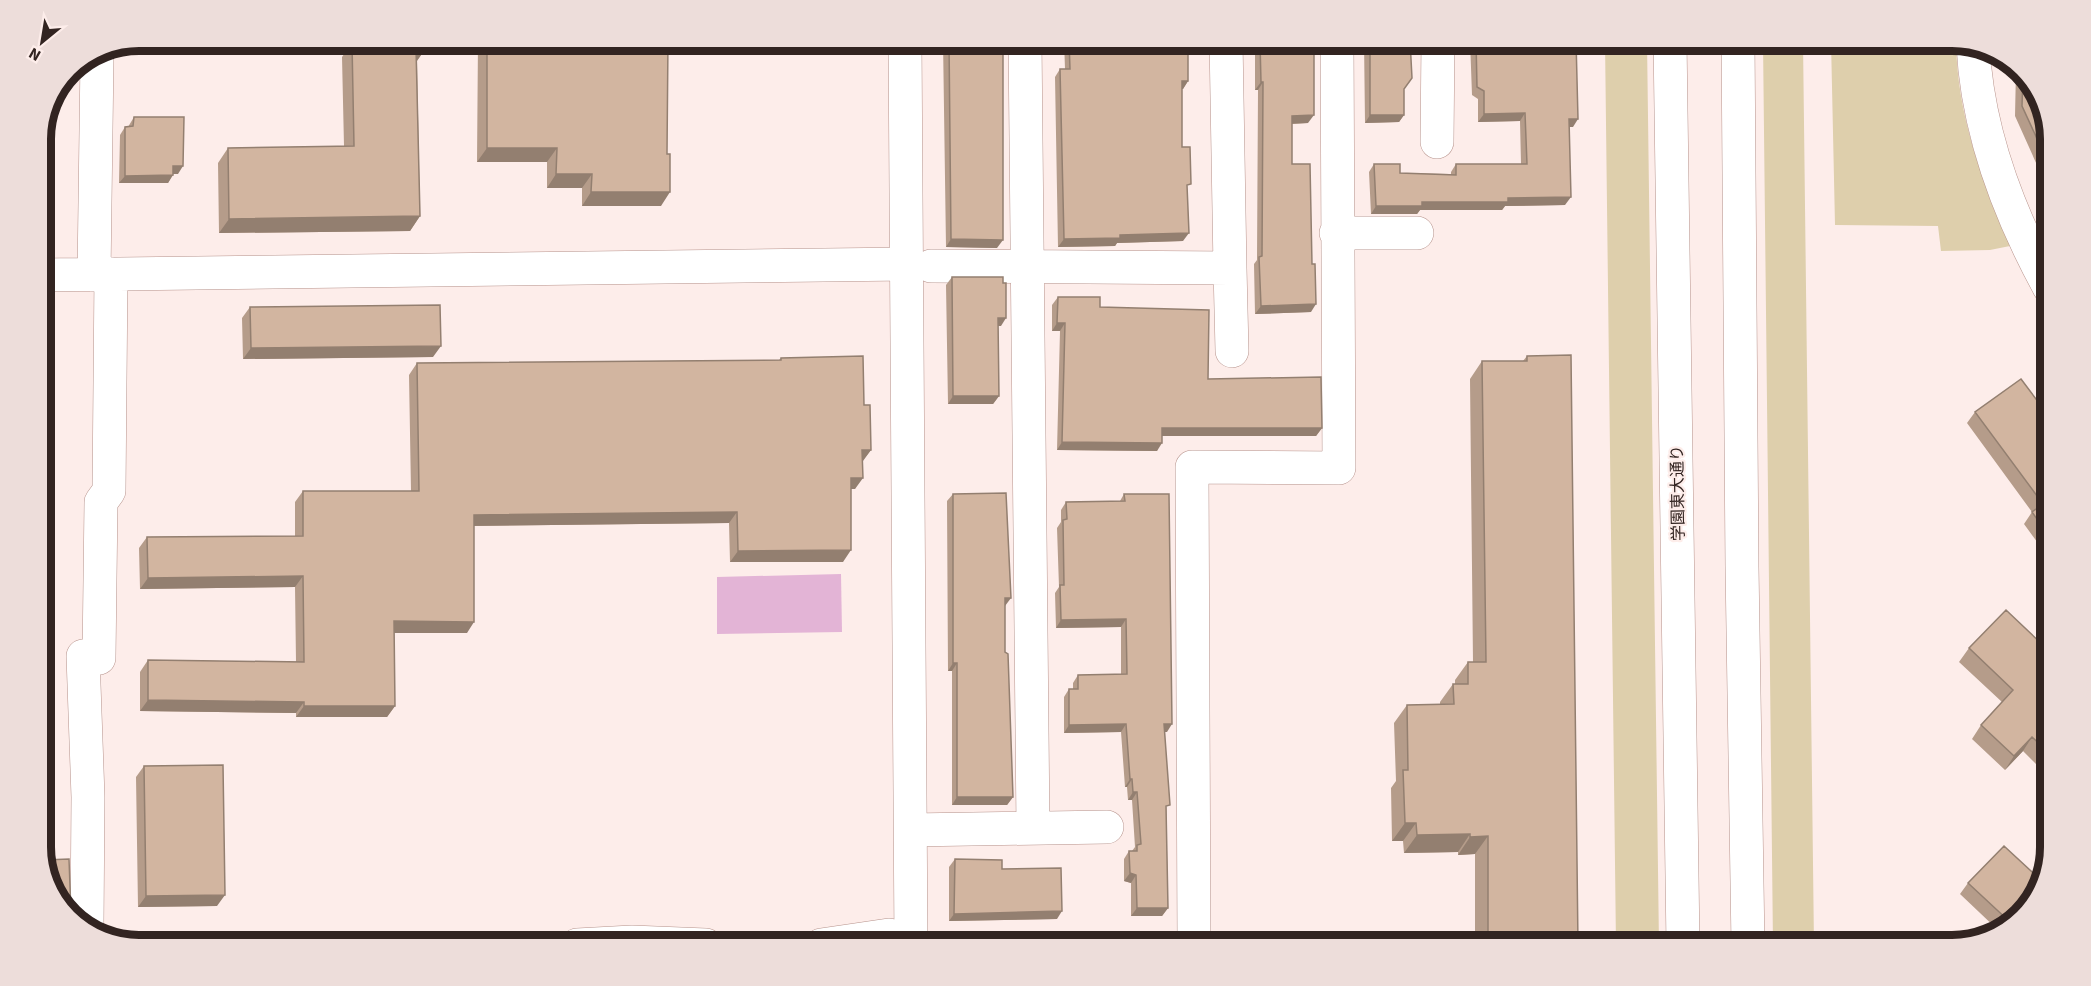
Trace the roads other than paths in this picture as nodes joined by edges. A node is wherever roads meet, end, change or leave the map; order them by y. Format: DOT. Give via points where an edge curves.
graph roads {
  1 [pos="906,51"];
  2 [pos="1025,51"];
  3 [pos="1226,51"];
  4 [pos="1337,51"];
  5 [pos="1438,51"];
  6 [pos="1670,51"];
  7 [pos="1738,51"];
  8 [pos="1974,54"];
  9 [pos="97,62"];
  10 [pos="1437,142"];
  11 [pos="1416,232"];
  12 [pos="1336,233"];
  13 [pos="2037,239"];
  14 [pos="919,265"];
  15 [pos="1028,266"];
  16 [pos="1230,268"];
  17 [pos="78,275"];
  18 [pos="1232,351"];
  19 [pos="1107,827"];
  20 [pos="1033,828"];
  21 [pos="911,830"];
  22 [pos="87,917"];
  23 [pos="900,935"];
  24 [pos="1194,935"];
  25 [pos="1683,935"];
  26 [pos="1748,935"];
  1 -- 14 [label="street"];
  2 -- 15 [label="street"];
  3 -- 16 [label="street"];
  4 -- 12 [label="street"];
  5 -- 10 [label="street"];
  6 -- 25 [label="street, 学園東大通り"];
  7 -- 26 [label="street"];
  8 -- 13 [label="street" via="1978,107 1990,152"];
  9 -- 17 [label="street"];
  11 -- 12 [label="street"];
  12 -- 24 [label="street" via="1339,468 1192,467"];
  14 -- 15 [label="street"];
  14 -- 17 [label="street"];
  14 -- 21 [label="street"];
  15 -- 16 [label="street"];
  15 -- 20 [label="street"];
  16 -- 18 [label="street"];
  17 -- 22 [label="street" via="109,491 101,502 99,658 83,656"];
  19 -- 20 [label="street"];
  20 -- 21 [label="street"];
  21 -- 23 [label="street"];
}
